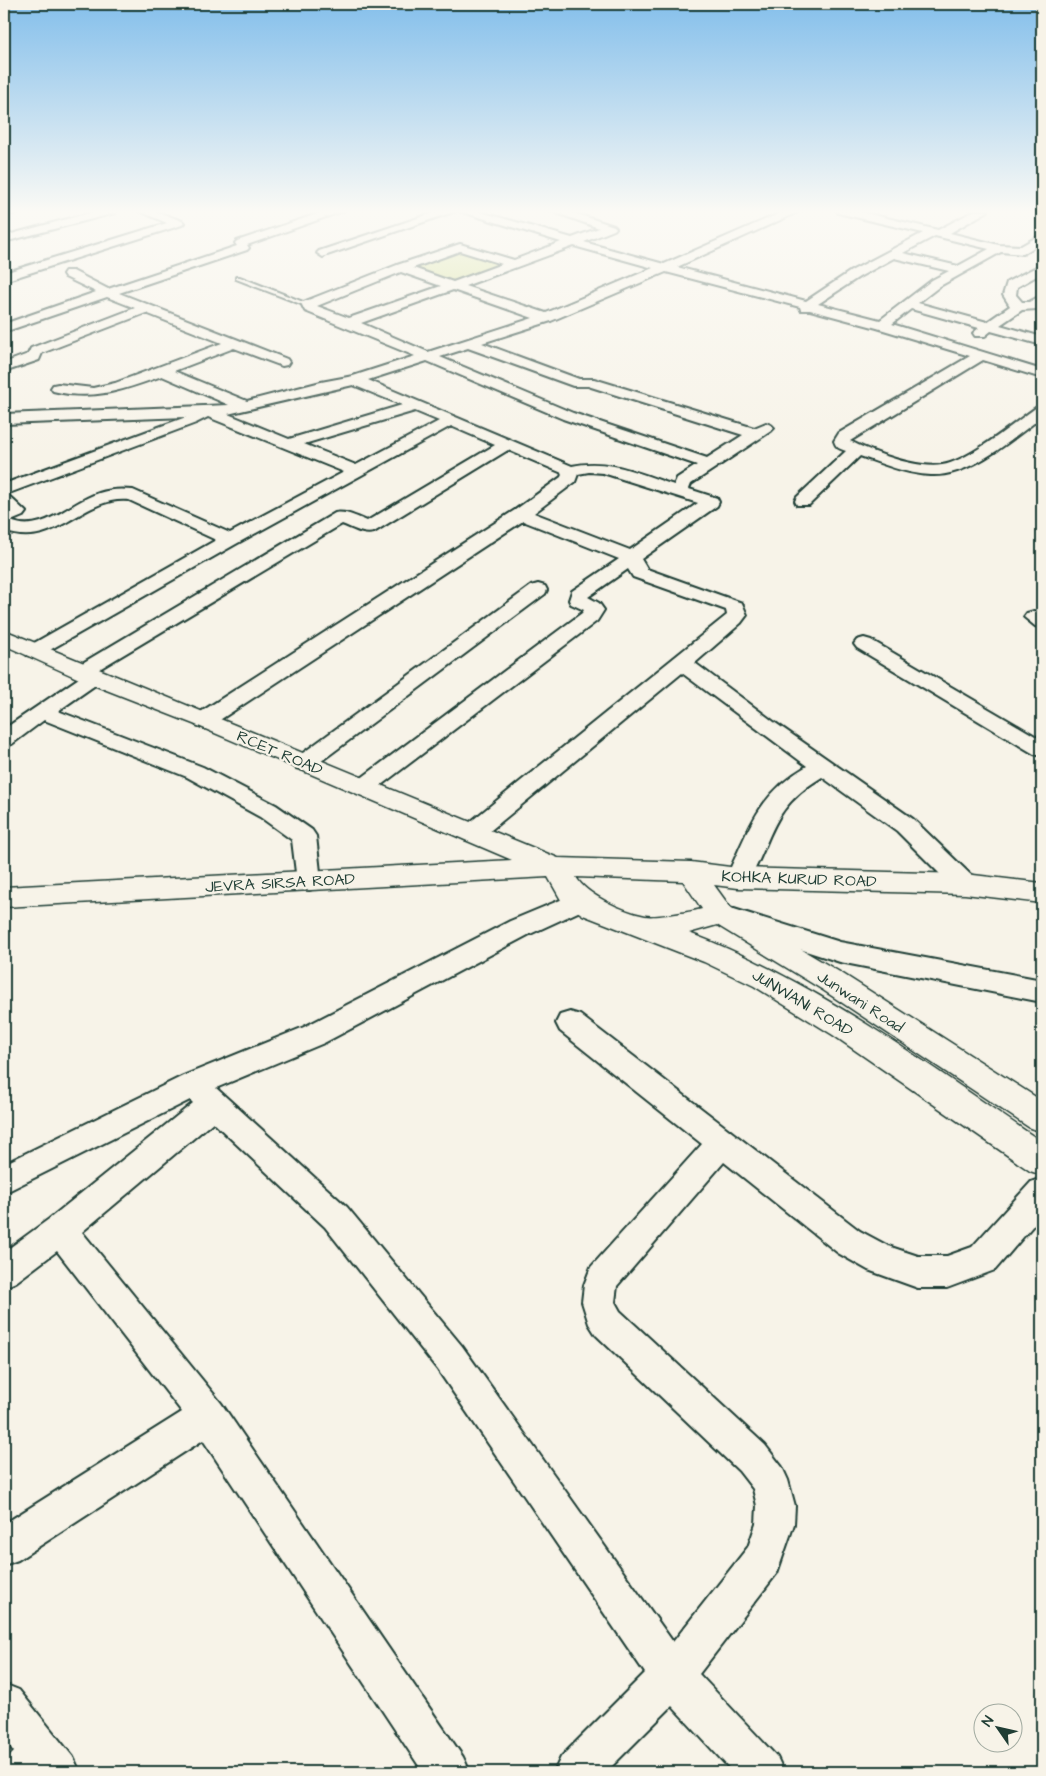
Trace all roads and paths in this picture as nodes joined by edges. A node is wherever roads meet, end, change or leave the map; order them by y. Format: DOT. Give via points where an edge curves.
graph roads {
  1 [pos="104,294"];
  2 [pos="109,294"];
  3 [pos="279,294"];
  4 [pos="336,294"];
  5 [pos="432,294"];
  6 [pos="476,294"];
  7 [pos="604,294"];
  8 [pos="761,294"];
  9 [pos="825,294"];
  10 [pos="921,294"];
  11 [pos="1009,294"];
  12 [pos="543,304"];
  13 [pos="908,304"];
  14 [pos="308,305"];
  15 [pos="1034,305"];
  16 [pos="806,306"];
  17 [pos="145,309"];
  18 [pos="525,311"];
  19 [pos="546,318"];
  20 [pos="349,323"];
  21 [pos="882,325"];
  22 [pos="989,326"];
  23 [pos="4,328"];
  24 [pos="1042,341"];
  25 [pos="234,343"];
  26 [pos="471,344"];
  27 [pos="962,348"];
  28 [pos="982,355"];
  29 [pos="429,356"];
  30 [pos="282,362"];
  31 [pos="4,368"];
  32 [pos="162,371"];
  33 [pos="1042,374"];
  34 [pos="355,380"];
  35 [pos="58,388"];
  36 [pos="416,406"];
  37 [pos="248,407"];
  38 [pos="1042,410"];
  39 [pos="207,411"];
  40 [pos="4,419"];
  41 [pos="450,421"];
  42 [pos="288,444"];
  43 [pos="507,444"];
  44 [pos="857,450"];
  45 [pos="709,464"];
  46 [pos="356,471"];
  47 [pos="570,471"];
  48 [pos="4,490"];
  49 [pos="680,492"];
  50 [pos="4,500"];
  51 [pos="803,501"];
  52 [pos="521,514"];
  53 [pos="4,518"];
  54 [pos="4,526"];
  55 [pos="230,540"];
  56 [pos="631,557"];
  57 [pos="538,590"];
  58 [pos="4,636"];
  59 [pos="864,644"];
  60 [pos="34,651"];
  61 [pos="682,663"];
  62 [pos="88,674"];
  63 [pos="42,712"];
  64 [pos="204,720"];
  65 [pos="9,730"];
  66 [pos="1042,749"];
  67 [pos="304,763"];
  68 [pos="822,767"];
  69 [pos="364,787"];
  70 [pos="472,833"];
  71 [pos="556,867"];
  72 [pos="691,872"];
  73 [pos="738,878"];
  74 [pos="309,880"];
  75 [pos="965,884"];
  76 [pos="1042,893"];
  77 [pos="4,897"];
  78 [pos="582,900"];
  79 [pos="720,914"];
  80 [pos="644,927"];
  81 [pos="1042,991"];
  82 [pos="570,1023"];
  83 [pos="204,1094"];
  84 [pos="1042,1118"];
  85 [pos="722,1142"];
  86 [pos="1042,1160"];
  87 [pos="4,1179"];
  88 [pos="1042,1192"];
  89 [pos="60,1230"];
  90 [pos="4,1271"];
  91 [pos="208,1416"];
  92 [pos="6,1540"];
  93 [pos="672,1676"];
  94 [pos="4,1704"];
  95 [pos="42,1766"];
  96 [pos="448,1772"];
  97 [pos="576,1772"];
  98 [pos="762,1772"];
  1 -- 23 [label="street"];
  2 -- 17 [label="street"];
  3 -- 14 [label="lane"];
  4 -- 14 [label="street"];
  5 -- 20 [label="street"];
  6 -- 18 [label="street"];
  7 -- 19 [label="street"];
  8 -- 16 [label="street"];
  9 -- 16 [label="street"];
  10 -- 13 [label="street"];
  11 -- 15 [label="street" via="1009,300"];
  12 -- 18 [label="street"];
  13 -- 21 [label="street"];
  13 -- 22 [label="street"];
  14 -- 20 [label="street"];
  15 -- 22 [label="street"];
  16 -- 21 [label="street"];
  17 -- 25 [label="street"];
  17 -- 31 [label="street" via="36,350 34,356"];
  18 -- 19 [label="street"];
  19 -- 26 [label="street"];
  20 -- 29 [label="street"];
  21 -- 27 [label="street"];
  22 -- 24 [label="street"];
  22 -- 27 [label="street"];
  25 -- 30 [label="street"];
  25 -- 32 [label="street"];
  26 -- 29 [label="street"];
  26 -- 45 [label="street" via="578,383 589,382 761,431"];
  27 -- 28 [label="street"];
  28 -- 33 [label="street"];
  28 -- 44 [label="street" via="845,436 843,444"];
  29 -- 34 [label="street"];
  29 -- 45 [label="street" via="568,416"];
  32 -- 35 [label="street" via="106,390"];
  32 -- 37 [label="street"];
  34 -- 36 [label="street"];
  34 -- 37 [label="street"];
  36 -- 41 [label="street"];
  36 -- 42 [label="street"];
  37 -- 39 [label="street"];
  38 -- 44 [label="street" via="964,463 943,471 913,467"];
  39 -- 40 [label="street"];
  39 -- 42 [label="street"];
  39 -- 48 [label="street" via="191,420"];
  41 -- 43 [label="street"];
  41 -- 46 [label="street"];
  42 -- 46 [label="street"];
  43 -- 47 [label="street"];
  43 -- 62 [label="street" via="368,528 341,517"];
  44 -- 51 [label="street"];
  45 -- 49 [label="street" via="683,482"];
  46 -- 55 [label="street"];
  47 -- 49 [label="street" via="604,468"];
  47 -- 52 [label="street" via="569,479"];
  49 -- 56 [label="street" via="711,502"];
  50 -- 53 [label="street" via="17,512"];
  52 -- 56 [label="street"];
  52 -- 64 [label="street"];
  54 -- 55 [label="street" via="29,531 118,492 132,495"];
  55 -- 60 [label="street"];
  56 -- 61 [label="street" via="640,573 731,604 738,611 734,619"];
  56 -- 69 [label="street" via="579,595 578,600 594,610 590,617"];
  57 -- 67 [label="street"];
  58 -- 60 [label="main road, RCET ROAD"];
  59 -- 66 [label="street"];
  60 -- 62 [label="main road, RCET ROAD"];
  61 -- 68 [label="street"];
  61 -- 70 [label="street"];
  62 -- 63 [label="street"];
  62 -- 64 [label="main road, RCET ROAD"];
  63 -- 65 [label="street"];
  63 -- 74 [label="street" via="195,772 268,811 304,836"];
  64 -- 67 [label="main road, RCET ROAD"];
  67 -- 69 [label="main road, RCET ROAD"];
  68 -- 73 [label="street" via="779,798"];
  68 -- 75 [label="street" via="905,825"];
  69 -- 70 [label="main road, RCET ROAD"];
  70 -- 71 [label="main road, RCET ROAD"];
  71 -- 72 [label="main road, KOHKA KURUD ROAD"];
  71 -- 74 [label="main road, JEVRA SIRSA ROAD"];
  71 -- 78 [label="main road, JUNWANI ROAD" via="571,892"];
  72 -- 73 [label="main road, KOHKA KURUD ROAD"];
  72 -- 79 [label="main road, Junwani Road"];
  73 -- 75 [label="main road, KOHKA KURUD ROAD"];
  74 -- 77 [label="main road, JEVRA SIRSA ROAD"];
  75 -- 76 [label="main road, KOHKA KURUD ROAD"];
  78 -- 80 [label="main road, JUNWANI ROAD" via="593,908"];
  78 -- 83 [label="street" via="519,928"];
  79 -- 80 [label="main road" via="693,922"];
  79 -- 81 [label="street" via="840,952"];
  79 -- 84 [label="main road, Junwani Road" via="833,982"];
  80 -- 86 [label="main road, JUNWANI ROAD" via="714,954 764,978 844,1026"];
  82 -- 85 [label="street"];
  83 -- 87 [label="street"];
  83 -- 89 [label="street"];
  83 -- 93 [label="street" via="336,1216 450,1358"];
  85 -- 88 [label="street" via="849,1242 880,1259 918,1272 946,1272 983,1259"];
  85 -- 93 [label="street" via="603,1278 598,1304 608,1323 752,1458 769,1480 776,1506 775,1524 763,1559"];
  89 -- 90 [label="street"];
  89 -- 91 [label="street"];
  91 -- 92 [label="street"];
  91 -- 96 [label="street"];
  93 -- 97 [label="street"];
  93 -- 98 [label="street"];
  94 -- 95 [label="street"];
}
